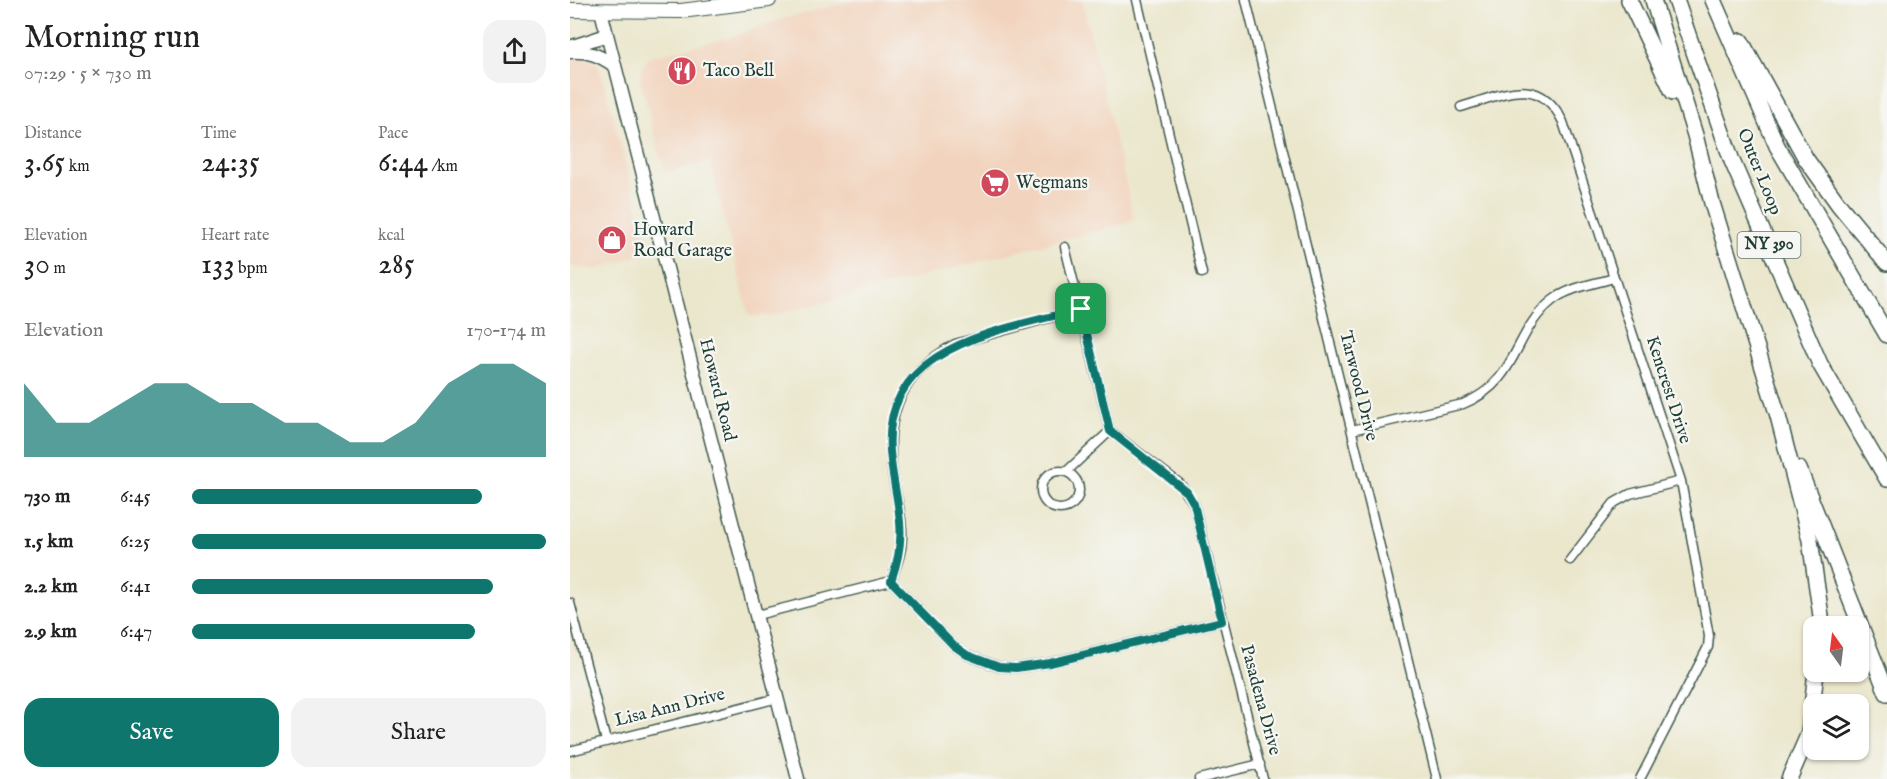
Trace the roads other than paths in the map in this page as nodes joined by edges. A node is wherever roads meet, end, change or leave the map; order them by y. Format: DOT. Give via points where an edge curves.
graph roads {
  1 [pos="769,0"];
  2 [pos="1137,0"];
  3 [pos="1246,0"];
  4 [pos="1629,0"];
  5 [pos="1653,0"];
  6 [pos="1676,0"];
  7 [pos="1713,0"];
  8 [pos="1718,0"];
  9 [pos="600,5"];
  10 [pos="570,10"];
  11 [pos="607,35"];
  12 [pos="570,47"];
  13 [pos="570,52"];
  14 [pos="615,66"];
  15 [pos="1461,107"];
  16 [pos="1695,135"];
  17 [pos="1065,247"];
  18 [pos="1884,260"];
  19 [pos="1202,273"];
  20 [pos="1614,278"];
  21 [pos="1081,309"];
  22 [pos="1887,336"];
  23 [pos="1778,416"];
  24 [pos="1352,430"];
  25 [pos="1110,431"];
  26 [pos="1066,472"];
  27 [pos="1887,479"];
  28 [pos="1681,482"];
  29 [pos="1570,560"];
  30 [pos="891,581"];
  31 [pos="570,603"];
  32 [pos="757,615"];
  33 [pos="1821,616"];
  34 [pos="1222,621"];
  35 [pos="1815,682"];
  36 [pos="1887,693"];
  37 [pos="778,698"];
  38 [pos="606,741"];
  39 [pos="570,751"];
  40 [pos="1260,764"];
  41 [pos="798,779"];
  42 [pos="1199,779"];
  43 [pos="1263,779"];
  44 [pos="1437,779"];
  45 [pos="1640,779"];
  46 [pos="1790,779"];
  1 -- 9 [label="main road" via="681,11"];
  2 -- 19 [label="street"];
  3 -- 24 [label="street, Tarwood Drive"];
  4 -- 16 [label="highway"];
  5 -- 16 [label="highway"];
  6 -- 27 [label="highway, Outer Loop / NY 390" via="1732,160 1816,353"];
  7 -- 22 [label="highway" via="1777,146"];
  8 -- 18 [label="highway" via="1806,159"];
  9 -- 10 [label="main road"];
  9 -- 11 [label="main road, Howard Road"];
  11 -- 12 [label="main road"];
  11 -- 14 [label="main road, Howard Road"];
  13 -- 14 [label="main road" via="586,51"];
  14 -- 32 [label="main road, Howard Road"];
  15 -- 20 [label="street, Kencrest Drive" via="1510,91 1525,91 1539,94 1556,108"];
  16 -- 23 [label="highway"];
  17 -- 21 [label="street"];
  20 -- 24 [label="street" via="1567,292 1545,308 1498,381 1480,398"];
  20 -- 28 [label="street, Kencrest Drive"];
  21 -- 25 [label="street"];
  21 -- 30 [label="street" via="955,344 923,366 910,381 890,426 890,457 902,538 900,558"];
  23 -- 33 [label="highway" via="1810,540"];
  23 -- 36 [label="highway"];
  24 -- 44 [label="street, Tarwood Drive"];
  25 -- 26 [label="street"];
  25 -- 34 [label="street, Pasadena Drive" via="1187,492 1194,504"];
  26 -- 26 [label="street" via="1048,475 1041,485 1045,502 1056,509 1074,504 1079,492 1076,480"];
  28 -- 29 [label="street" via="1629,494 1614,503"];
  28 -- 45 [label="street, Kencrest Drive" via="1708,647"];
  30 -- 32 [label="street"];
  30 -- 34 [label="street" via="953,645 999,667 1050,663"];
  31 -- 38 [label="street"];
  32 -- 37 [label="main road, Howard Road"];
  34 -- 40 [label="street, Pasadena Drive"];
  35 -- 46 [label="highway" via="1809,732"];
  37 -- 38 [label="street, Lisa Ann Drive"];
  37 -- 41 [label="main road, Howard Road"];
  38 -- 39 [label="street, Lisa Ann Drive"];
  40 -- 42 [label="street"];
  40 -- 43 [label="street, Pasadena Drive"];
}
